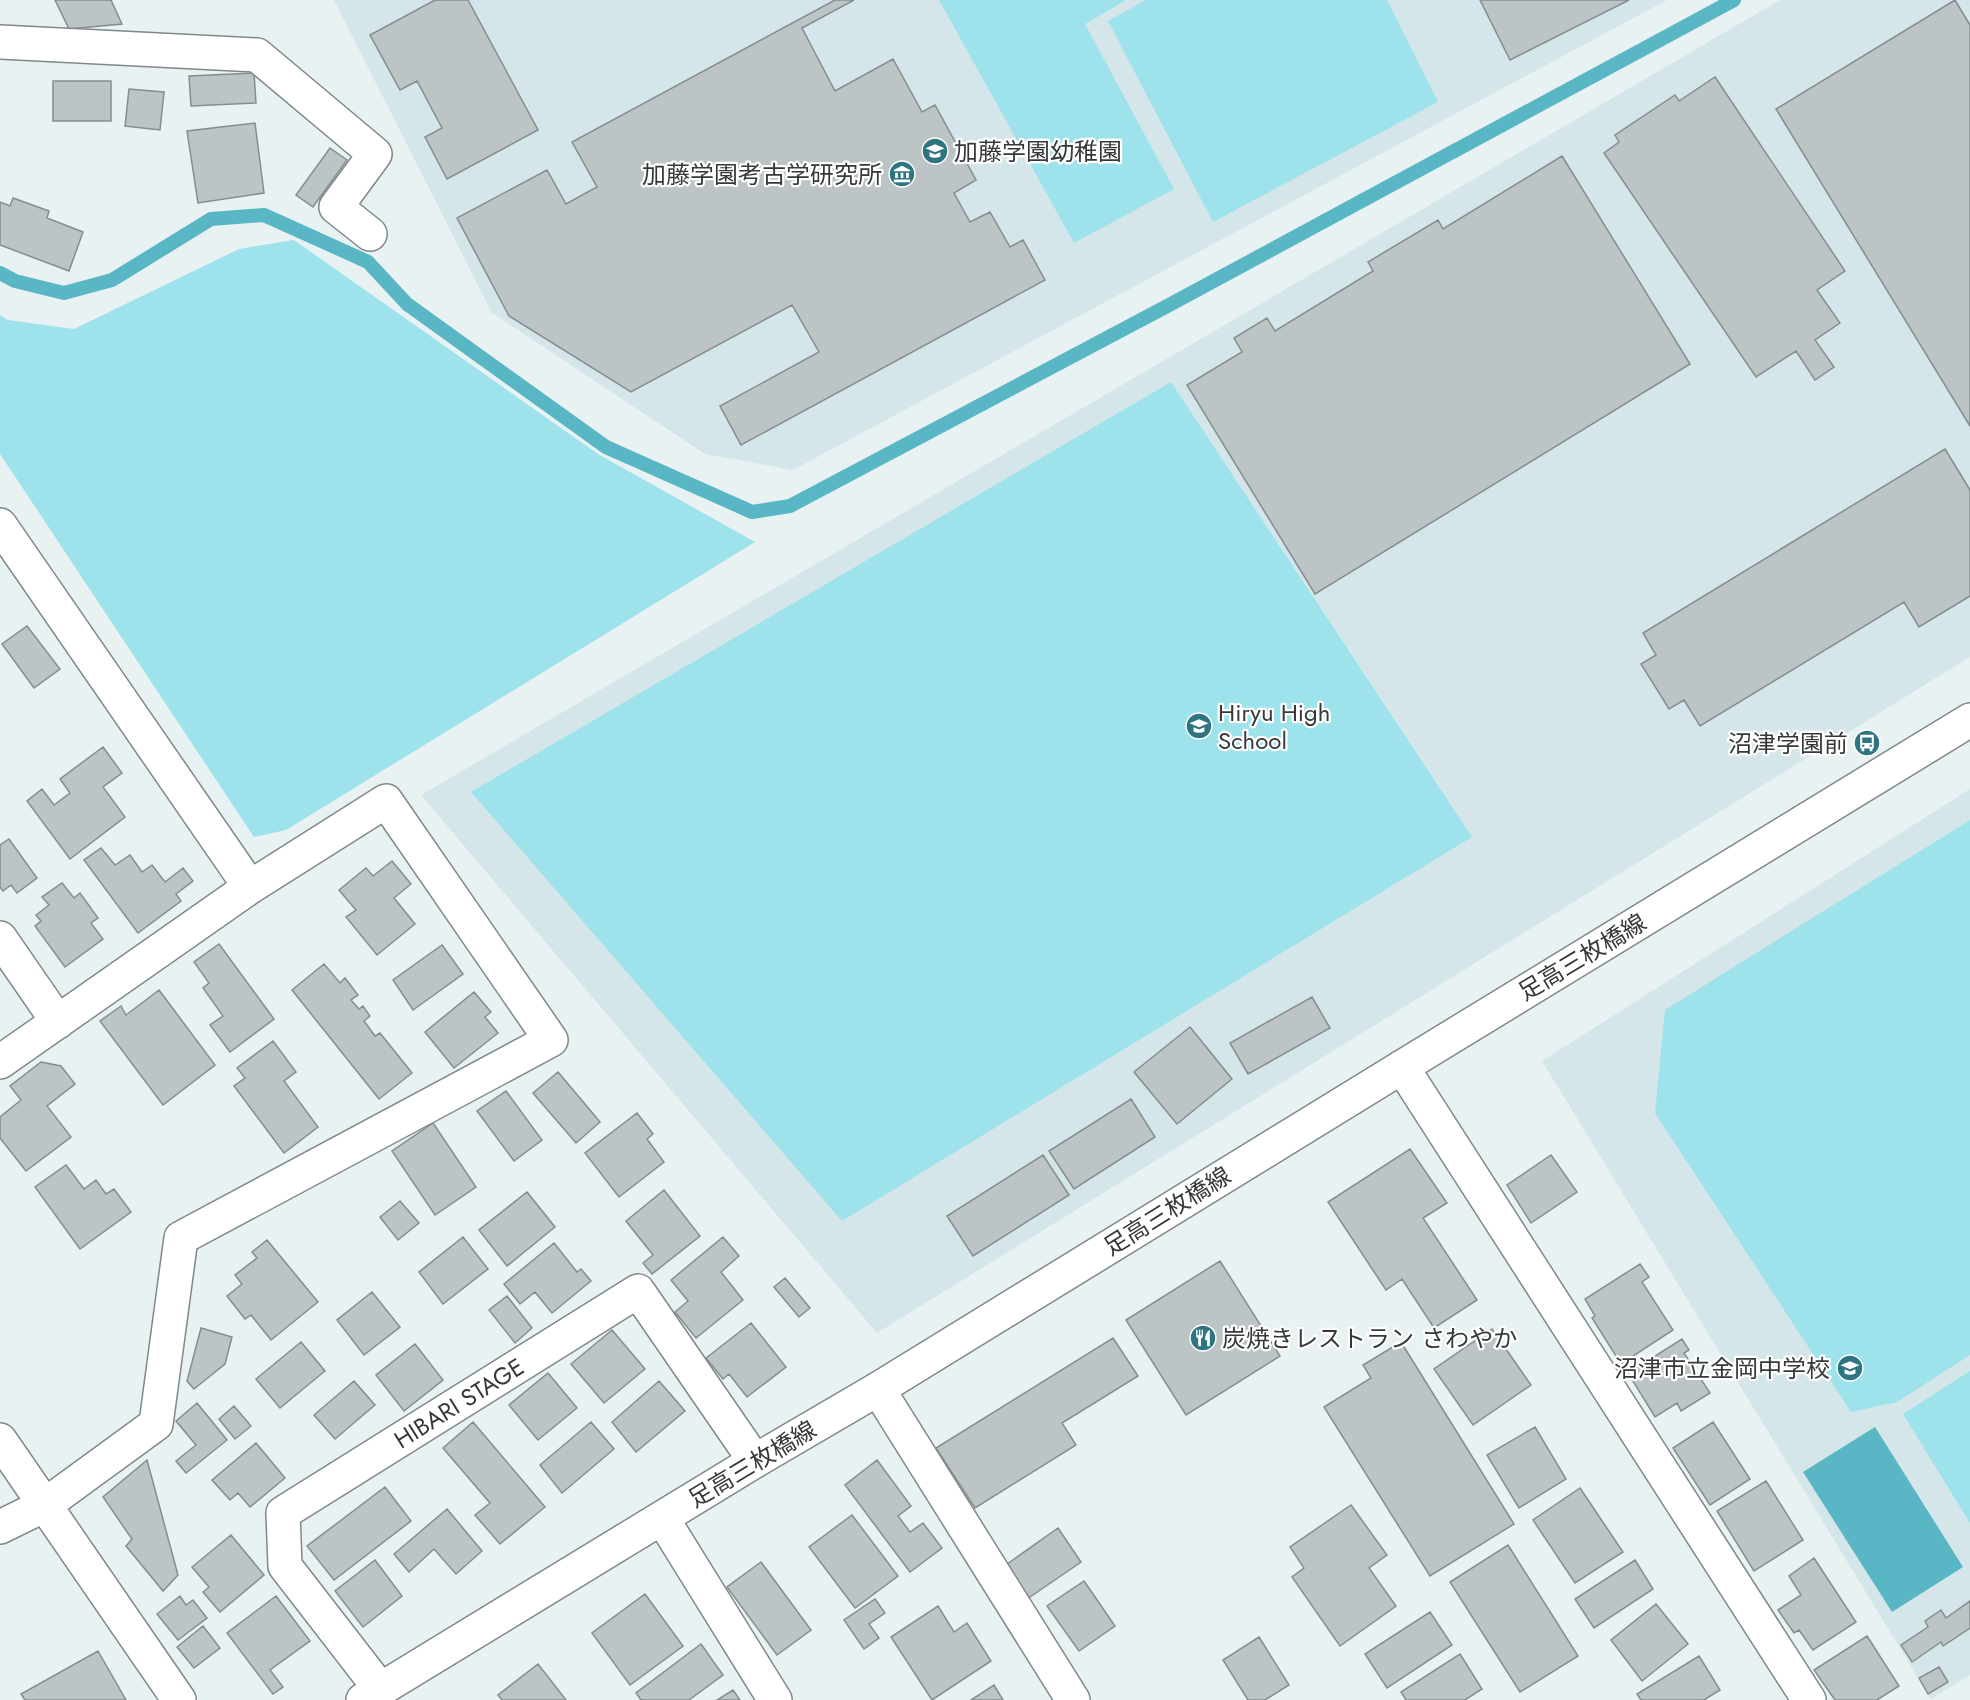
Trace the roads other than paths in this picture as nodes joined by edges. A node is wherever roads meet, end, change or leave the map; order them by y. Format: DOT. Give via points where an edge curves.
graph roads {
  1 [pos="0,42"];
  2 [pos="370,234"];
  3 [pos="0,525"];
  4 [pos="1970,720"];
  5 [pos="250,887"];
  6 [pos="0,938"];
  7 [pos="58,1022"];
  8 [pos="0,1062"];
  9 [pos="1402,1067"];
  10 [pos="878,1389"];
  11 [pos="0,1440"];
  12 [pos="755,1461"];
  13 [pos="45,1505"];
  14 [pos="662,1518"];
  15 [pos="0,1527"];
  16 [pos="372,1695"];
  17 [pos="179,1700"];
  18 [pos="775,1700"];
  19 [pos="1073,1700"];
  20 [pos="1809,1700"];
  1 -- 2 [label="street" via="257,55 375,154 336,207"];
  3 -- 5 [label="street"];
  4 -- 9 [label="street, 足高三枚橋線"];
  5 -- 7 [label="street"];
  5 -- 13 [label="street" via="386,801 551,1040 181,1238 156,1424"];
  6 -- 7 [label="street"];
  7 -- 8 [label="street"];
  9 -- 10 [label="street, 足高三枚橋線"];
  9 -- 20 [label="street"];
  10 -- 12 [label="street, 足高三枚橋線"];
  10 -- 19 [label="street"];
  11 -- 13 [label="street"];
  12 -- 14 [label="street, 足高三枚橋線"];
  12 -- 16 [label="street, HIBARI STAGE" via="638,1291 284,1513 285,1566"];
  13 -- 15 [label="street"];
  13 -- 17 [label="street"];
  14 -- 16 [label="street, 足高三枚橋線"];
  14 -- 18 [label="street"];
}
